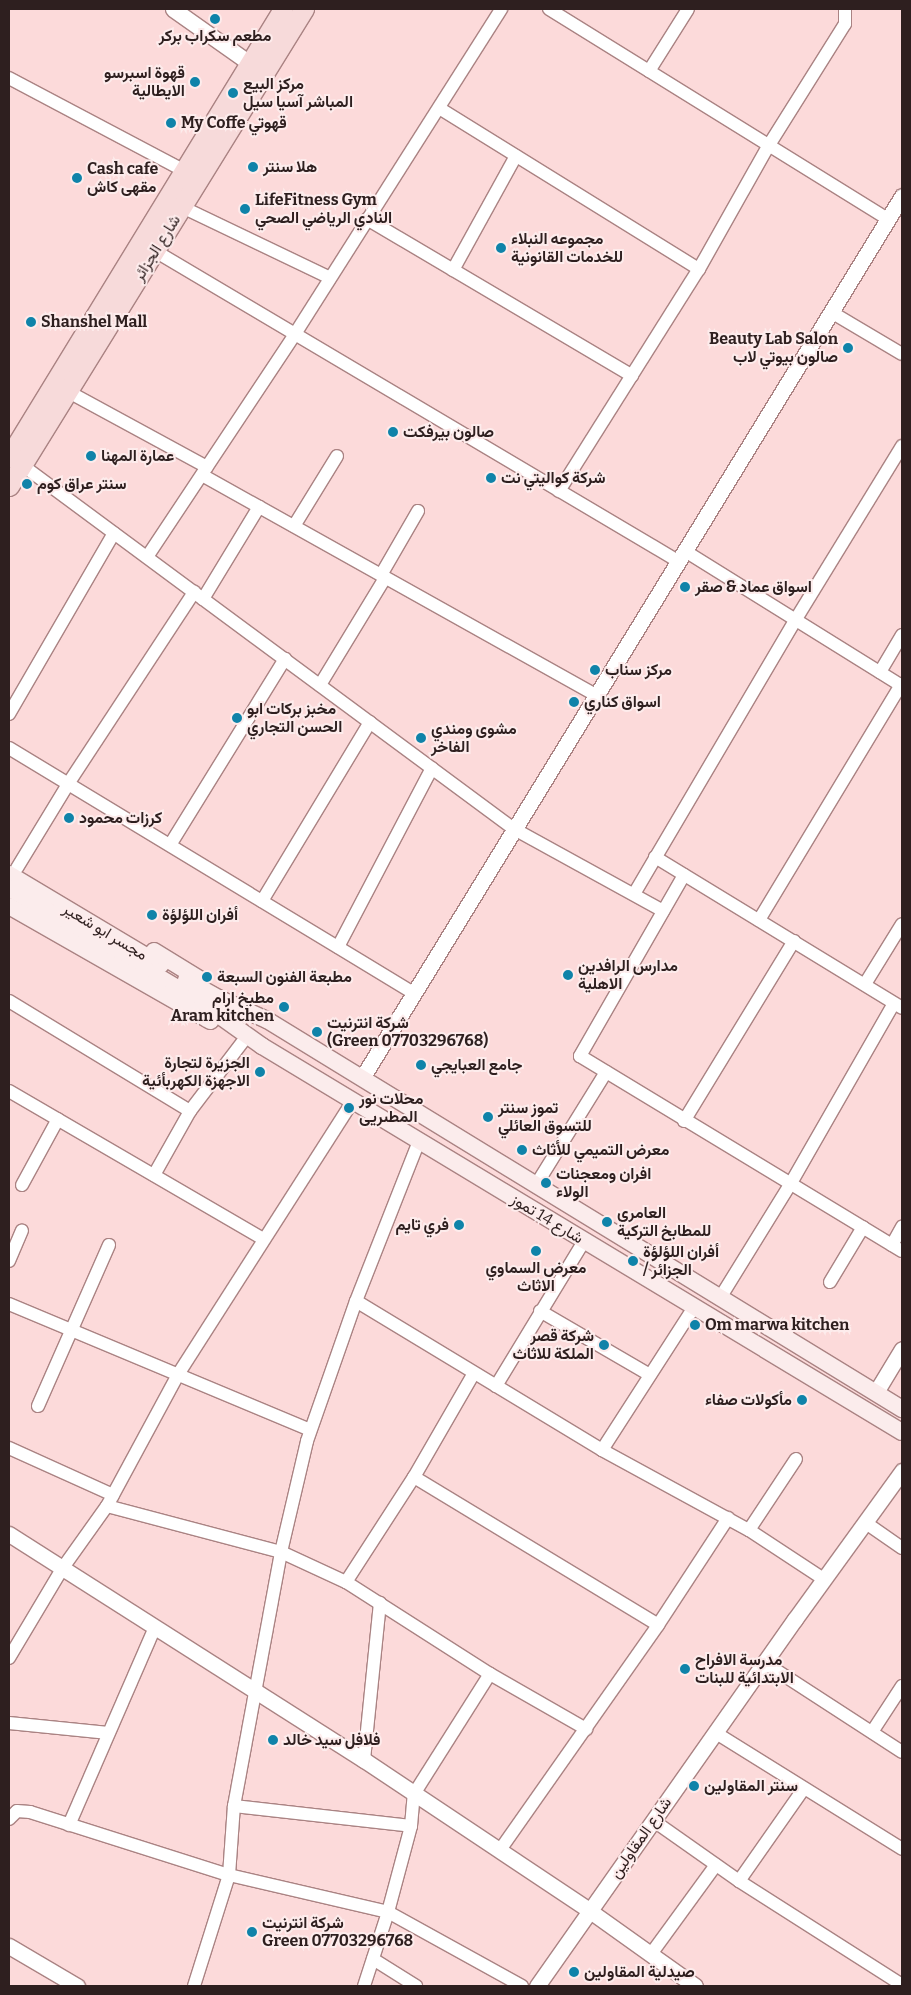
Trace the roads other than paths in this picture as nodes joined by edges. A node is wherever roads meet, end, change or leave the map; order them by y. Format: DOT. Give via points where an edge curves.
graph roads {
  1 [pos="173,9"];
  2 [pos="283,9"];
  3 [pos="304,9"];
  4 [pos="501,9"];
  5 [pos="548,9"];
  6 [pos="688,9"];
  7 [pos="845,9"];
  8 [pos="250,64"];
  9 [pos="649,71"];
  10 [pos="9,78"];
  11 [pos="439,108"];
  12 [pos="769,145"];
  13 [pos="516,156"];
  14 [pos="185,171"];
  15 [pos="902,196"];
  16 [pos="182,207"];
  17 [pos="368,219"];
  18 [pos="888,219"];
  19 [pos="155,251"];
  20 [pos="699,269"];
  21 [pos="452,270"];
  22 [pos="330,278"];
  23 [pos="831,312"];
  24 [pos="295,334"];
  25 [pos="902,354"];
  26 [pos="632,376"];
  27 [pos="68,391"];
  28 [pos="902,446"];
  29 [pos="337,456"];
  30 [pos="15,461"];
  31 [pos="204,471"];
  32 [pos="9,486"];
  33 [pos="560,491"];
  34 [pos="259,507"];
  35 [pos="418,511"];
  36 [pos="294,526"];
  37 [pos="114,533"];
  38 [pos="682,556"];
  39 [pos="147,557"];
  40 [pos="383,576"];
  41 [pos="199,595"];
  42 [pos="796,620"];
  43 [pos="902,635"];
  44 [pos="285,659"];
  45 [pos="880,672"];
  46 [pos="902,685"];
  47 [pos="320,686"];
  48 [pos="596,696"];
  49 [pos="9,714"];
  50 [pos="370,722"];
  51 [pos="9,748"];
  52 [pos="432,768"];
  53 [pos="68,784"];
  54 [pos="514,829"];
  55 [pos="170,845"];
  56 [pos="655,857"];
  57 [pos="11,868"];
  58 [pos="684,874"];
  59 [pos="9,888"];
  60 [pos="634,894"];
  61 [pos="262,901"];
  62 [pos="9,906"];
  63 [pos="663,911"];
  64 [pos="759,920"];
  65 [pos="902,924"];
  66 [pos="794,941"];
  67 [pos="338,946"];
  68 [pos="865,984"];
  69 [pos="414,993"];
  70 [pos="199,994"];
  71 [pos="9,1001"];
  72 [pos="898,1005"];
  73 [pos="267,1020"];
  74 [pos="244,1040"];
  75 [pos="262,1046"];
  76 [pos="606,1072"];
  77 [pos="362,1078"];
  78 [pos="9,1091"];
  79 [pos="353,1101"];
  80 [pos="190,1111"];
  81 [pos="58,1119"];
  82 [pos="684,1121"];
  83 [pos="419,1141"];
  84 [pos="154,1175"];
  85 [pos="791,1183"];
  86 [pos="22,1185"];
  87 [pos="536,1185"];
  88 [pos="863,1227"];
  89 [pos="902,1227"];
  90 [pos="22,1230"];
  91 [pos="263,1239"];
  92 [pos="584,1241"];
  93 [pos="109,1246"];
  94 [pos="897,1248"];
  95 [pos="9,1261"];
  96 [pos="830,1282"];
  97 [pos="720,1298"];
  98 [pos="356,1301"];
  99 [pos="9,1304"];
  100 [pos="694,1306"];
  101 [pos="540,1312"];
  102 [pos="72,1329"];
  103 [pos="902,1349"];
  104 [pos="179,1373"];
  105 [pos="474,1373"];
  106 [pos="650,1375"];
  107 [pos="496,1386"];
  108 [pos="876,1392"];
  109 [pos="38,1406"];
  110 [pos="902,1408"];
  111 [pos="310,1430"];
  112 [pos="902,1432"];
  113 [pos="9,1448"];
  114 [pos="602,1450"];
  115 [pos="796,1459"];
  116 [pos="902,1471"];
  117 [pos="414,1477"];
  118 [pos="110,1500"];
  119 [pos="728,1518"];
  120 [pos="866,1523"];
  121 [pos="750,1530"];
  122 [pos="9,1534"];
  123 [pos="902,1548"];
  124 [pos="281,1552"];
  125 [pos="62,1569"];
  126 [pos="825,1580"];
  127 [pos="346,1582"];
  128 [pos="380,1603"];
  129 [pos="658,1625"];
  130 [pos="155,1627"];
  131 [pos="9,1658"];
  132 [pos="765,1663"];
  133 [pos="490,1674"];
  134 [pos="902,1686"];
  135 [pos="255,1689"];
  136 [pos="9,1722"];
  137 [pos="586,1729"];
  138 [pos="872,1732"];
  139 [pos="109,1733"];
  140 [pos="716,1733"];
  141 [pos="902,1752"];
  142 [pos="364,1760"];
  143 [pos="804,1788"];
  144 [pos="414,1794"];
  145 [pos="234,1806"];
  146 [pos="9,1819"];
  147 [pos="654,1821"];
  148 [pos="69,1824"];
  149 [pos="411,1826"];
  150 [pos="902,1849"];
  151 [pos="500,1850"];
  152 [pos="716,1864"];
  153 [pos="229,1875"];
  154 [pos="739,1881"];
  155 [pos="590,1911"];
  156 [pos="388,1912"];
  157 [pos="9,1946"];
  158 [pos="651,1954"];
  159 [pos="373,1959"];
  160 [pos="902,1985"];
  161 [pos="77,1986"];
  162 [pos="196,1986"];
  163 [pos="364,1986"];
  164 [pos="416,1986"];
  165 [pos="522,1986"];
  166 [pos="538,1986"];
  167 [pos="695,1986"];
  1 -- 8 [label="street"];
  2 -- 8 [label="main road, شارع الجزائر"];
  3 -- 16 [label="main road, شارع الجزائر"];
  4 -- 11 [label="street"];
  5 -- 9 [label="street"];
  6 -- 9 [label="street"];
  7 -- 12 [label="street" via="845,24"];
  8 -- 14 [label="main road, شارع الجزائر"];
  9 -- 12 [label="street"];
  10 -- 14 [label="street"];
  11 -- 13 [label="street"];
  11 -- 17 [label="street"];
  12 -- 18 [label="street"];
  12 -- 20 [label="street"];
  13 -- 20 [label="street"];
  13 -- 21 [label="street"];
  14 -- 30 [label="main road, شارع الجزائر"];
  15 -- 18 [label="street"];
  16 -- 19 [label="main road, شارع الجزائر"];
  16 -- 22 [label="street"];
  17 -- 21 [label="street"];
  17 -- 22 [label="street"];
  18 -- 23 [label="street"];
  19 -- 24 [label="street"];
  19 -- 27 [label="main road, شارع الجزائر"];
  20 -- 26 [label="street"];
  21 -- 26 [label="street"];
  22 -- 24 [label="street"];
  23 -- 25 [label="street"];
  23 -- 38 [label="street"];
  24 -- 31 [label="street"];
  24 -- 33 [label="street"];
  26 -- 33 [label="street"];
  27 -- 30 [label="main road, شارع الجزائر"];
  27 -- 31 [label="street"];
  28 -- 42 [label="street"];
  29 -- 36 [label="street"];
  30 -- 32 [label="main road, شارع الجزائر"];
  30 -- 37 [label="street"];
  31 -- 34 [label="street"];
  31 -- 39 [label="street"];
  33 -- 38 [label="street"];
  34 -- 36 [label="street"];
  34 -- 41 [label="street"];
  35 -- 40 [label="street"];
  36 -- 40 [label="street"];
  37 -- 39 [label="street"];
  37 -- 49 [label="street"];
  38 -- 42 [label="street"];
  38 -- 48 [label="street"];
  39 -- 41 [label="street"];
  40 -- 47 [label="street"];
  40 -- 48 [label="street"];
  41 -- 44 [label="street"];
  41 -- 53 [label="street"];
  42 -- 45 [label="street"];
  42 -- 56 [label="street"];
  43 -- 45 [label="street"];
  44 -- 47 [label="street"];
  44 -- 55 [label="street"];
  45 -- 46 [label="street"];
  46 -- 64 [label="street"];
  47 -- 50 [label="street"];
  48 -- 54 [label="street"];
  50 -- 52 [label="street"];
  50 -- 61 [label="street"];
  51 -- 53 [label="street"];
  52 -- 54 [label="street"];
  52 -- 67 [label="street"];
  53 -- 55 [label="street"];
  53 -- 57 [label="street"];
  54 -- 60 [label="street"];
  54 -- 69 [label="street"];
  55 -- 61 [label="street"];
  56 -- 58 [label="street"];
  56 -- 60 [label="street"];
  57 -- 70 [label="main road, مجسر ابو شعير"];
  57 -- 73 [label="main road"];
  58 -- 63 [label="street"];
  58 -- 64 [label="street"];
  59 -- 70 [label="main road, مجسر ابو شعير"];
  60 -- 63 [label="street"];
  61 -- 67 [label="street"];
  62 -- 74 [label="main road"];
  63 -- 76 [label="street" via="580,1056"];
  64 -- 66 [label="street"];
  65 -- 68 [label="street"];
  66 -- 68 [label="street"];
  66 -- 82 [label="street"];
  67 -- 69 [label="street"];
  68 -- 72 [label="street"];
  69 -- 77 [label="street"];
  70 -- 73 [label="main road, شارع 14 تموز"];
  70 -- 75 [label="main road, شارع 14 تموز"];
  71 -- 80 [label="street"];
  72 -- 85 [label="street"];
  73 -- 77 [label="main road, شارع 14 تموز"];
  74 -- 75 [label="main road"];
  74 -- 80 [label="street"];
  75 -- 79 [label="main road, شارع 14 تموز"];
  76 -- 82 [label="street"];
  76 -- 87 [label="street"];
  77 -- 87 [label="main road, شارع 14 تموز"];
  78 -- 81 [label="street"];
  79 -- 83 [label="main road, شارع 14 تموز"];
  79 -- 91 [label="street"];
  80 -- 84 [label="street"];
  81 -- 84 [label="street"];
  81 -- 86 [label="street"];
  82 -- 85 [label="street"];
  83 -- 92 [label="main road, شارع 14 تموز"];
  83 -- 98 [label="street"];
  84 -- 91 [label="street"];
  85 -- 88 [label="street"];
  85 -- 97 [label="street"];
  87 -- 97 [label="main road, شارع 14 تموز"];
  88 -- 94 [label="street"];
  88 -- 96 [label="street"];
  89 -- 94 [label="street"];
  90 -- 95 [label="street"];
  91 -- 104 [label="street"];
  92 -- 100 [label="main road, شارع 14 تموز"];
  92 -- 101 [label="street"];
  93 -- 102 [label="street"];
  97 -- 108 [label="main road, شارع 14 تموز"];
  98 -- 105 [label="street"];
  98 -- 111 [label="street"];
  99 -- 102 [label="street"];
  100 -- 106 [label="street"];
  100 -- 112 [label="main road, شارع 14 تموز"];
  101 -- 106 [label="street"];
  101 -- 107 [label="street"];
  102 -- 104 [label="street"];
  102 -- 109 [label="street"];
  103 -- 108 [label="street"];
  104 -- 111 [label="street"];
  104 -- 118 [label="street"];
  105 -- 107 [label="street"];
  105 -- 117 [label="street"];
  106 -- 114 [label="street"];
  107 -- 114 [label="street"];
  108 -- 110 [label="main road, شارع 14 تموز"];
  111 -- 124 [label="street"];
  113 -- 118 [label="street"];
  114 -- 119 [label="street"];
  115 -- 121 [label="street"];
  116 -- 120 [label="street, شارع المقاولين"];
  117 -- 127 [label="street"];
  117 -- 129 [label="street"];
  118 -- 124 [label="street"];
  118 -- 125 [label="street"];
  119 -- 121 [label="street"];
  119 -- 129 [label="street"];
  120 -- 123 [label="street"];
  120 -- 126 [label="street, شارع المقاولين"];
  121 -- 126 [label="street"];
  122 -- 125 [label="street"];
  124 -- 127 [label="street"];
  124 -- 135 [label="street"];
  125 -- 130 [label="street"];
  125 -- 131 [label="street"];
  126 -- 132 [label="street, شارع المقاولين"];
  127 -- 128 [label="street"];
  128 -- 133 [label="street"];
  128 -- 142 [label="street"];
  129 -- 137 [label="street"];
  130 -- 135 [label="street"];
  130 -- 139 [label="street"];
  132 -- 138 [label="street"];
  132 -- 140 [label="street, شارع المقاولين"];
  133 -- 137 [label="street"];
  133 -- 144 [label="street"];
  134 -- 138 [label="street"];
  135 -- 142 [label="street"];
  135 -- 145 [label="street"];
  136 -- 139 [label="street"];
  137 -- 151 [label="street"];
  138 -- 141 [label="street"];
  139 -- 148 [label="street"];
  140 -- 143 [label="street"];
  140 -- 147 [label="street, شارع المقاولين"];
  142 -- 144 [label="street"];
  143 -- 150 [label="street"];
  143 -- 154 [label="street"];
  144 -- 149 [label="street"];
  144 -- 151 [label="street"];
  145 -- 149 [label="street"];
  145 -- 153 [label="street"];
  146 -- 148 [label="street" via="17,1810"];
  147 -- 152 [label="street"];
  147 -- 155 [label="street, شارع المقاولين"];
  148 -- 153 [label="street"];
  149 -- 156 [label="street"];
  151 -- 155 [label="street"];
  152 -- 154 [label="street"];
  152 -- 158 [label="street"];
  153 -- 156 [label="street"];
  153 -- 162 [label="street"];
  154 -- 160 [label="street"];
  155 -- 158 [label="street"];
  155 -- 166 [label="street, شارع المقاولين"];
  156 -- 159 [label="street"];
  156 -- 165 [label="street"];
  157 -- 161 [label="street"];
  158 -- 167 [label="street"];
  159 -- 163 [label="street"];
  159 -- 164 [label="street"];
}
